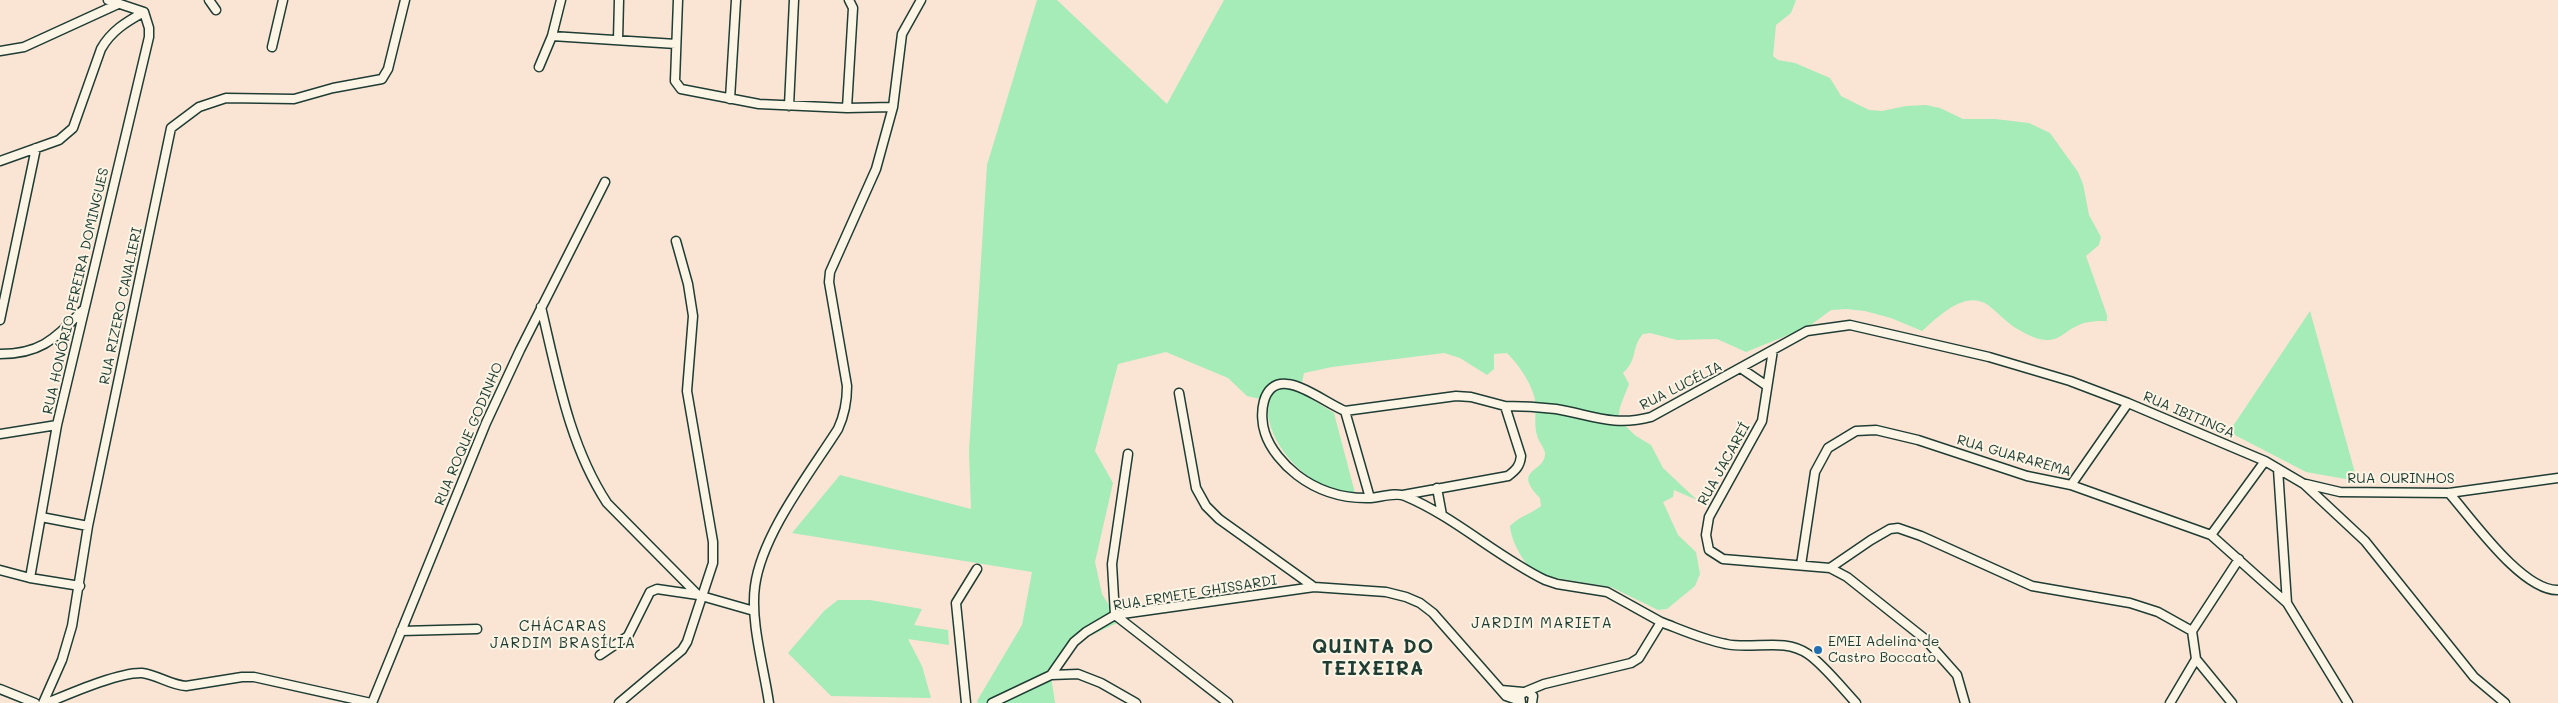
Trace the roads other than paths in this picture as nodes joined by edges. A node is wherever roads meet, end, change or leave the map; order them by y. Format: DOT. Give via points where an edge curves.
graph roads {
  1 [pos="108,0"];
  2 [pos="209,0"];
  3 [pos="283,0"];
  4 [pos="404,0"];
  5 [pos="561,0"];
  6 [pos="619,0"];
  7 [pos="678,0"];
  8 [pos="736,0"];
  9 [pos="794,0"];
  10 [pos="849,0"];
  11 [pos="921,0"];
  12 [pos="118,4"];
  13 [pos="216,10"];
  14 [pos="144,12"];
  15 [pos="552,36"];
  16 [pos="618,40"];
  17 [pos="676,44"];
  18 [pos="272,47"];
  19 [pos="0,51"];
  20 [pos="539,67"];
  21 [pos="730,99"];
  22 [pos="789,106"];
  23 [pos="893,107"];
  24 [pos="847,108"];
  25 [pos="36,148"];
  26 [pos="0,161"];
  27 [pos="605,182"];
  28 [pos="676,241"];
  29 [pos="541,307"];
  30 [pos="84,309"];
  31 [pos="0,320"];
  32 [pos="1772,350"];
  33 [pos="0,354"];
  34 [pos="1742,369"];
  35 [pos="1766,386"];
  36 [pos="1179,393"];
  37 [pos="2128,403"];
  38 [pos="1505,406"];
  39 [pos="1345,411"];
  40 [pos="57,425"];
  41 [pos="0,434"];
  42 [pos="1128,454"];
  43 [pos="2265,461"];
  44 [pos="2278,469"];
  45 [pos="2558,478"];
  46 [pos="2304,484"];
  47 [pos="2071,485"];
  48 [pos="1437,488"];
  49 [pos="2449,493"];
  50 [pos="1403,495"];
  51 [pos="1370,498"];
  52 [pos="1442,515"];
  53 [pos="41,517"];
  54 [pos="88,526"];
  55 [pos="2210,535"];
  56 [pos="2239,559"];
  57 [pos="1801,565"];
  58 [pos="1830,568"];
  59 [pos="977,569"];
  60 [pos="0,570"];
  61 [pos="30,578"];
  62 [pos="80,586"];
  63 [pos="1314,588"];
  64 [pos="2558,590"];
  65 [pos="701,596"];
  66 [pos="2287,603"];
  67 [pos="754,611"];
  68 [pos="1115,615"];
  69 [pos="1661,622"];
  70 [pos="477,629"];
  71 [pos="401,631"];
  72 [pos="2192,631"];
  73 [pos="600,655"];
  74 [pos="2196,659"];
  75 [pos="1051,675"];
  76 [pos="0,689"];
  77 [pos="1501,690"];
  78 [pos="1529,696"];
  79 [pos="1520,702"];
  80 [pos="34,703"];
  81 [pos="45,703"];
  82 [pos="372,703"];
  83 [pos="619,703"];
  84 [pos="769,703"];
  85 [pos="966,703"];
  86 [pos="992,703"];
  87 [pos="1136,703"];
  88 [pos="1228,703"];
  89 [pos="1856,703"];
  90 [pos="1965,703"];
  91 [pos="2170,703"];
  92 [pos="2232,703"];
  93 [pos="2348,703"];
  94 [pos="2505,703"];
  1 -- 12 [label="street"];
  2 -- 13 [label="street"];
  3 -- 18 [label="street"];
  4 -- 54 [label="street, RUA RIZERO CAVALIERI" via="388,69 382,79 294,99 226,98 199,107 171,128"];
  5 -- 15 [label="street"];
  6 -- 16 [label="street"];
  7 -- 17 [label="street"];
  8 -- 21 [label="street"];
  9 -- 22 [label="street"];
  10 -- 24 [label="street" via="853,8"];
  11 -- 23 [label="street" via="902,34"];
  12 -- 14 [label="street"];
  12 -- 19 [label="street" via="24,46"];
  14 -- 25 [label="street" via="107,39 73,128 59,140"];
  14 -- 30 [label="street, RUA HONÓRIO PEREIRA DOMINGUES" via="149,37"];
  15 -- 16 [label="street"];
  15 -- 20 [label="street"];
  16 -- 17 [label="street"];
  17 -- 21 [label="street" via="674,81 678,87"];
  21 -- 22 [label="street"];
  22 -- 24 [label="street"];
  23 -- 24 [label="street"];
  23 -- 67 [label="street" via="876,169 830,272 847,386 844,416 762,556 755,586"];
  25 -- 26 [label="street"];
  25 -- 31 [label="street"];
  27 -- 29 [label="street, RUA ROQUE GODINHO"];
  28 -- 65 [label="street" via="693,316 687,391 713,542 713,563"];
  29 -- 65 [label="street" via="560,389 579,448 597,487 621,519"];
  29 -- 71 [label="street, RUA ROQUE GODINHO" via="486,423"];
  30 -- 33 [label="street" via="39,349"];
  30 -- 40 [label="street, RUA HONÓRIO PEREIRA DOMINGUES"];
  32 -- 34 [label="street, RUA LUCÉLIA"];
  32 -- 35 [label="street, RUA JACAREÍ"];
  32 -- 37 [label="street, RUA IBITINGA" via="1807,331 1850,325 1989,357 2070,381"];
  34 -- 35 [label="street"];
  34 -- 38 [label="street, RUA LUCÉLIA" via="1651,418 1633,422 1616,422 1558,410"];
  35 -- 57 [label="street, RUA JACAREÍ" via="1762,421 1709,517 1706,535 1710,550 1722,559"];
  36 -- 63 [label="street" via="1196,488 1206,506"];
  37 -- 43 [label="street, RUA IBITINGA"];
  37 -- 47 [label="street"];
  38 -- 39 [label="street, RUA LUCÉLIA" via="1456,396"];
  38 -- 48 [label="street" via="1521,456 1515,471 1508,476"];
  39 -- 51 [label="street"];
  39 -- 51 [label="street" via="1286,383 1275,385 1268,391 1262,419 1273,449 1296,474 1327,492"];
  40 -- 41 [label="street"];
  40 -- 53 [label="street, RUA HONÓRIO PEREIRA DOMINGUES"];
  42 -- 68 [label="street" via="1112,564"];
  43 -- 44 [label="street, RUA IBITINGA"];
  43 -- 55 [label="street"];
  44 -- 46 [label="street, RUA IBITINGA"];
  44 -- 66 [label="street"];
  45 -- 49 [label="street, RUA OURINHOS"];
  46 -- 49 [label="street, RUA OURINHOS" via="2340,492"];
  46 -- 94 [label="street, RUA IBITINGA" via="2365,541 2474,677"];
  47 -- 55 [label="street, RUA GUARAREMA"];
  47 -- 57 [label="street, RUA GUARAREMA" via="2010,470 1918,440 1876,430 1856,431 1828,448 1816,472"];
  48 -- 50 [label="street"];
  48 -- 52 [label="street"];
  49 -- 64 [label="street" via="2514,568 2533,583"];
  50 -- 51 [label="street"];
  50 -- 52 [label="street"];
  52 -- 69 [label="street" via="1545,580 1608,592"];
  53 -- 54 [label="street"];
  53 -- 61 [label="street, RUA HONÓRIO PEREIRA DOMINGUES"];
  54 -- 62 [label="street, RUA RIZERO CAVALIERI"];
  55 -- 56 [label="street, RUA GUARAREMA"];
  56 -- 66 [label="street, RUA GUARAREMA"];
  56 -- 72 [label="street"];
  57 -- 58 [label="street, RUA JACAREÍ"];
  58 -- 72 [label="street" via="1871,540 1898,528 2032,586 2130,603 2158,612"];
  58 -- 90 [label="street" via="1863,588 1925,640 1956,675"];
  59 -- 85 [label="street" via="956,603"];
  60 -- 61 [label="street"];
  61 -- 62 [label="street"];
  62 -- 81 [label="street, RUA RIZERO CAVALIERI" via="69,641"];
  63 -- 68 [label="street, RUA ERMETE GHISSARDI"];
  63 -- 77 [label="street, RUA ERMETE GHISSARDI" via="1386,592 1420,603 1438,618"];
  65 -- 67 [label="street"];
  65 -- 73 [label="street" via="657,590 650,592 628,636"];
  65 -- 83 [label="street" via="682,650"];
  66 -- 93 [label="street"];
  67 -- 84 [label="street"];
  68 -- 75 [label="street, RUA ERMETE GHISSARDI" via="1074,642"];
  68 -- 88 [label="street"];
  69 -- 78 [label="street" via="1639,658 1631,663 1544,684"];
  69 -- 89 [label="street" via="1725,644 1783,644 1795,648 1808,654"];
  70 -- 71 [label="street"];
  71 -- 82 [label="street, RUA ROQUE GODINHO"];
  72 -- 74 [label="street"];
  74 -- 91 [label="street"];
  74 -- 92 [label="street"];
  75 -- 86 [label="street, RUA ERMETE GHISSARDI"];
  75 -- 87 [label="street" via="1078,674"];
  76 -- 80 [label="street"];
  77 -- 78 [label="street"];
  77 -- 79 [label="street, RUA ERMETE GHISSARDI" via="1510,699"];
  78 -- 79 [label="street"];
  81 -- 82 [label="street" via="114,679 142,674 178,685 242,676 266,678"];
}
